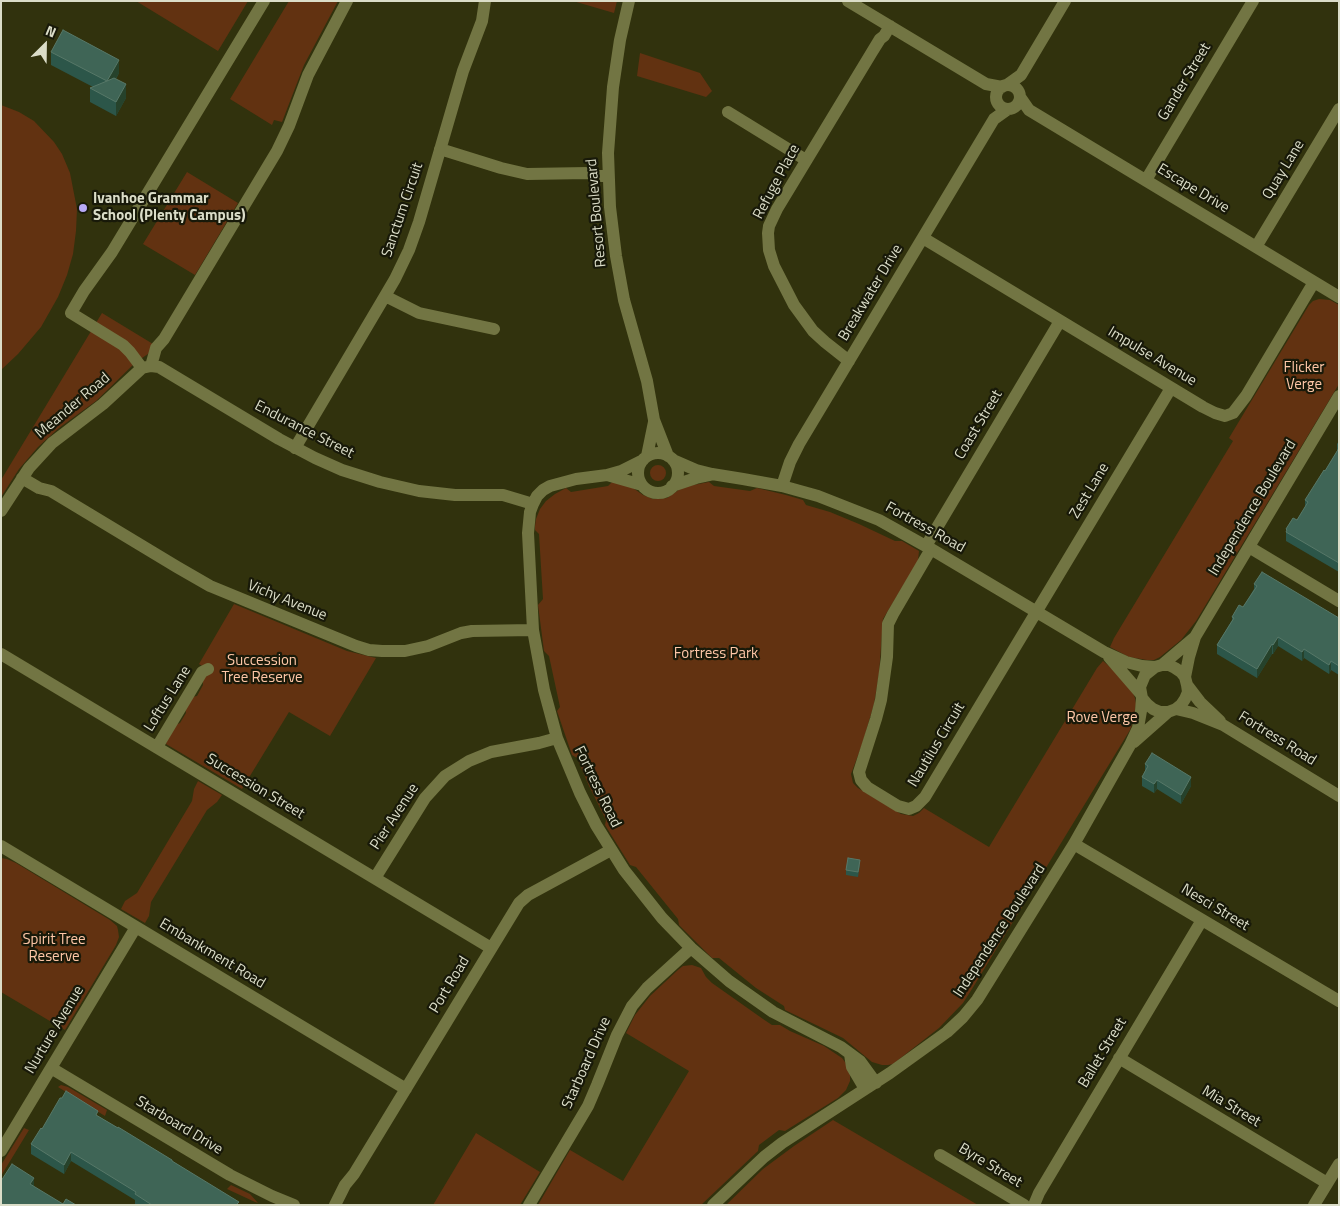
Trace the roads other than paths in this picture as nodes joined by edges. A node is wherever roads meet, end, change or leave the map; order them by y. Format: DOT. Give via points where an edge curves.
graph roads {
  1 [pos="264,1"];
  2 [pos="347,1"];
  3 [pos="485,1"];
  4 [pos="492,1"];
  5 [pos="629,1"];
  6 [pos="848,1"];
  7 [pos="1065,1"];
  8 [pos="1253,1"];
  9 [pos="482,21"];
  10 [pos="888,25"];
  11 [pos="1021,75"];
  12 [pos="1000,93"];
  13 [pos="1020,95"];
  14 [pos="1010,109"];
  15 [pos="1339,109"];
  16 [pos="1030,110"];
  17 [pos="728,112"];
  18 [pos="994,119"];
  19 [pos="440,150"];
  20 [pos="806,160"];
  21 [pos="608,173"];
  22 [pos="1146,180"];
  23 [pos="923,238"];
  24 [pos="1256,247"];
  25 [pos="1314,282"];
  26 [pos="386,296"];
  27 [pos="1339,297"];
  28 [pos="1060,321"];
  29 [pos="494,329"];
  30 [pos="849,361"];
  31 [pos="151,367"];
  32 [pos="1171,388"];
  33 [pos="1337,403"];
  34 [pos="654,420"];
  35 [pos="295,448"];
  36 [pos="645,458"];
  37 [pos="670,458"];
  38 [pos="712,474"];
  39 [pos="25,475"];
  40 [pos="607,475"];
  41 [pos="642,485"];
  42 [pos="672,486"];
  43 [pos="782,486"];
  44 [pos="533,504"];
  45 [pos="1,512"];
  46 [pos="929,547"];
  47 [pos="1249,547"];
  48 [pos="1339,601"];
  49 [pos="1037,611"];
  50 [pos="533,630"];
  51 [pos="1195,636"];
  52 [pos="1104,652"];
  53 [pos="1,654"];
  54 [pos="1158,666"];
  55 [pos="208,669"];
  56 [pos="1186,681"];
  57 [pos="1142,696"];
  58 [pos="1172,710"];
  59 [pos="1224,725"];
  60 [pos="557,738"];
  61 [pos="1130,746"];
  62 [pos="157,747"];
  63 [pos="1339,796"];
  64 [pos="1074,844"];
  65 [pos="1,846"];
  66 [pos="611,850"];
  67 [pos="375,878"];
  68 [pos="1202,920"];
  69 [pos="136,927"];
  70 [pos="491,948"];
  71 [pos="691,948"];
  72 [pos="1339,1001"];
  73 [pos="1119,1058"];
  74 [pos="51,1068"];
  75 [pos="870,1086"];
  76 [pos="406,1089"];
  77 [pos="1,1151"];
  78 [pos="940,1155"];
  79 [pos="1339,1164"];
  80 [pos="354,1174"];
  81 [pos="1327,1183"];
  82 [pos="279,1202"];
  83 [pos="335,1205"];
  84 [pos="345,1205"];
  85 [pos="529,1205"];
  86 [pos="713,1205"];
  87 [pos="1024,1205"];
  88 [pos="1034,1205"];
  89 [pos="1314,1205"];
  1 -- 31 [label="street" via="112,252 71,313 123,345"];
  2 -- 31 [label="street" via="308,74 277,152 164,339 164,351"];
  3 -- 9 [label="street, Sanctum Circuit"];
  4 -- 9 [label="street, Sanctum Circuit" via="490,11"];
  5 -- 21 [label="street, Resort Boulevard" via="612,87"];
  6 -- 10 [label="street"];
  7 -- 11 [label="street"];
  8 -- 22 [label="street, Gander Street"];
  9 -- 19 [label="street, Sanctum Circuit"];
  10 -- 12 [label="street"];
  10 -- 20 [label="street, Refuge Place"];
  11 -- 12 [label="street"];
  11 -- 13 [label="street"];
  12 -- 13 [label="street" via="1014,87"];
  12 -- 14 [label="street" via="1001,107"];
  12 -- 18 [label="street, Breakwater Drive"];
  13 -- 14 [label="street" via="1018,104"];
  13 -- 16 [label="street, Escape Drive"];
  14 -- 16 [label="street, Escape Drive"];
  14 -- 18 [label="street, Breakwater Drive"];
  15 -- 24 [label="street, Quay Lane"];
  16 -- 22 [label="street, Escape Drive"];
  17 -- 20 [label="street"];
  18 -- 23 [label="street, Breakwater Drive"];
  19 -- 21 [label="street" via="527,174 588,173 596,176"];
  19 -- 26 [label="street, Sanctum Circuit" via="409,250"];
  20 -- 30 [label="street, Refuge Place" via="773,217 768,233 769,250 780,279 802,318"];
  21 -- 34 [label="street, Resort Boulevard" via="612,232 624,300 647,381"];
  22 -- 24 [label="street, Escape Drive"];
  23 -- 28 [label="street, Impulse Avenue"];
  23 -- 30 [label="street, Breakwater Drive"];
  24 -- 25 [label="street, Escape Drive"];
  25 -- 27 [label="street, Escape Drive"];
  25 -- 32 [label="street, Impulse Avenue" via="1233,413 1225,416 1215,413"];
  26 -- 29 [label="street" via="419,313"];
  26 -- 35 [label="street, Sanctum Circuit"];
  28 -- 32 [label="street, Impulse Avenue"];
  28 -- 46 [label="street, Coast Street"];
  30 -- 43 [label="street, Breakwater Drive" via="793,455"];
  31 -- 35 [label="street, Endurance Street"];
  31 -- 39 [label="street, Meander Road" via="52,443"];
  32 -- 49 [label="street, Zest Lane"];
  33 -- 47 [label="street, Independence Boulevard"];
  34 -- 36 [label="street, Resort Boulevard"];
  34 -- 37 [label="street, Resort Boulevard"];
  35 -- 44 [label="street, Endurance Street" via="342,470 399,487 455,495 503,495"];
  36 -- 37 [label="street" via="657,453"];
  36 -- 40 [label="street"];
  36 -- 41 [label="street" via="638,475"];
  37 -- 38 [label="street, Fortress Road"];
  37 -- 42 [label="street" via="677,471"];
  38 -- 42 [label="street, Fortress Road"];
  38 -- 43 [label="street, Fortress Road"];
  39 -- 45 [label="street, Meander Road"];
  39 -- 50 [label="street, Vichy Avenue" via="43,481 51,491 210,586 369,650 405,651 461,633"];
  40 -- 41 [label="street"];
  40 -- 44 [label="street" via="550,486"];
  41 -- 42 [label="street" via="657,492"];
  43 -- 46 [label="street, Fortress Road" via="850,508"];
  44 -- 50 [label="street, Fortress Road" via="528,521"];
  46 -- 49 [label="street, Fortress Road"];
  46 -- 49 [label="street, Nautilus Circuit" via="888,624 881,700 859,772 864,784 898,806 913,808 925,797"];
  47 -- 48 [label="street"];
  47 -- 51 [label="street, Independence Boulevard"];
  49 -- 52 [label="street, Fortress Road"];
  50 -- 60 [label="street, Fortress Road"];
  51 -- 54 [label="street, Independence Boulevard"];
  51 -- 56 [label="street, Independence Boulevard" via="1188,657"];
  52 -- 54 [label="street, Fortress Road" via="1126,662"];
  52 -- 57 [label="street, Fortress Road"];
  53 -- 62 [label="street, Succession Street"];
  54 -- 56 [label="street" via="1176,668"];
  54 -- 57 [label="street" via="1145,675 1140,687"];
  55 -- 62 [label="street, Loftus Lane" via="202,672"];
  56 -- 58 [label="street" via="1186,699"];
  56 -- 59 [label="street, Fortress Road" via="1200,702"];
  57 -- 58 [label="street" via="1153,709 1160,712"];
  57 -- 61 [label="street, Independence Boulevard" via="1138,728"];
  58 -- 59 [label="street, Fortress Road" via="1193,713"];
  58 -- 61 [label="street, Independence Boulevard"];
  59 -- 63 [label="street, Fortress Road"];
  60 -- 66 [label="street, Fortress Road" via="580,793"];
  60 -- 67 [label="street, Pier Avenue" via="490,752 445,776 425,798"];
  61 -- 64 [label="street, Independence Boulevard"];
  62 -- 67 [label="street, Succession Street"];
  64 -- 68 [label="street, Nesci Street"];
  64 -- 75 [label="street, Independence Boulevard" via="972,1006 947,1032"];
  65 -- 69 [label="street, Embankment Road"];
  66 -- 70 [label="street, Port Road" via="524,898"];
  66 -- 71 [label="street, Fortress Road" via="642,894"];
  67 -- 70 [label="street, Succession Street"];
  68 -- 72 [label="street, Nesci Street"];
  68 -- 73 [label="street, Ballet Street"];
  69 -- 74 [label="street, Nurture Avenue"];
  69 -- 76 [label="street, Embankment Road"];
  70 -- 76 [label="street, Port Road"];
  71 -- 75 [label="street, Fortress Road" via="753,999 841,1047 850,1054 852,1067"];
  71 -- 85 [label="street, Starboard Drive" via="632,1006 620,1027 588,1106"];
  73 -- 81 [label="street, Mia Street"];
  73 -- 88 [label="street, Ballet Street"];
  74 -- 77 [label="street, Nurture Avenue"];
  74 -- 82 [label="street, Starboard Drive"];
  75 -- 86 [label="street, Independence Boulevard" via="782,1143"];
  76 -- 80 [label="street, Port Road"];
  78 -- 87 [label="street, Byre Street"];
  79 -- 81 [label="street"];
  80 -- 83 [label="street, Port Road"];
  80 -- 84 [label="street, Port Road"];
  81 -- 89 [label="street"];
}
